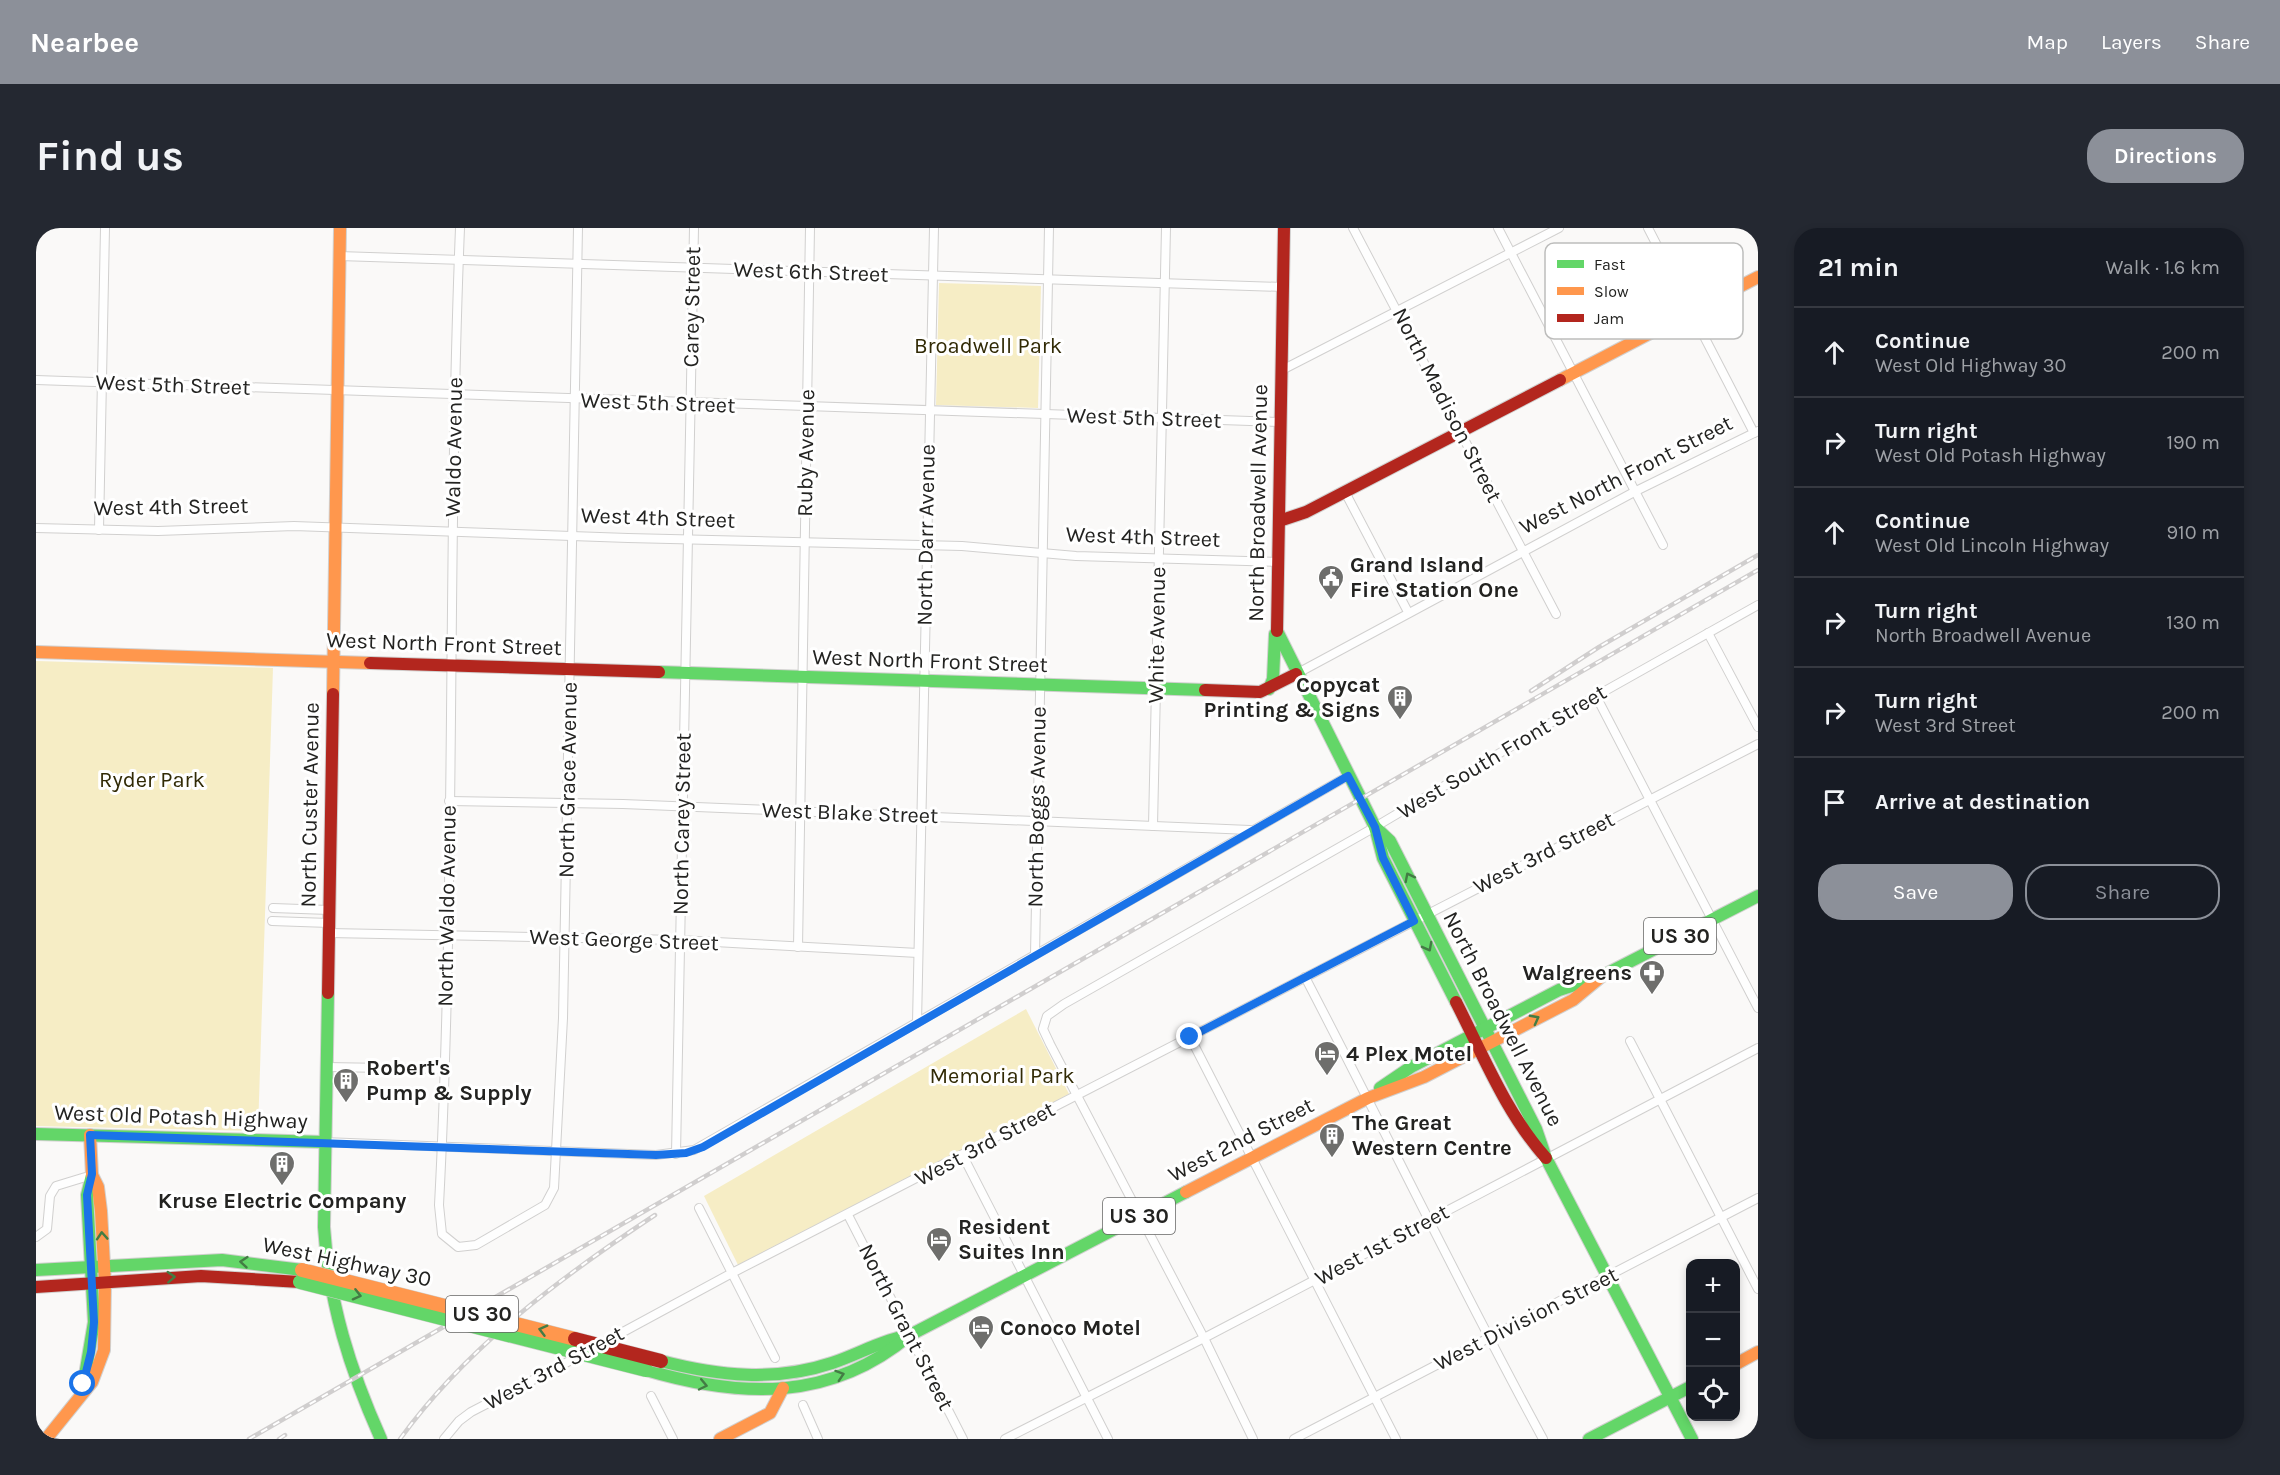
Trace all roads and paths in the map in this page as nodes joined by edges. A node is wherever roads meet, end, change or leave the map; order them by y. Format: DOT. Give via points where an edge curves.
graph roads {
  1 [pos="105,228"];
  2 [pos="340,228"];
  3 [pos="460,228"];
  4 [pos="578,228"];
  5 [pos="694,228"];
  6 [pos="810,228"];
  7 [pos="934,228"];
  8 [pos="1049,228"];
  9 [pos="1166,228"];
  10 [pos="1284,228"];
  11 [pos="1353,228"];
  12 [pos="1498,228"];
  13 [pos="1559,228"];
  14 [pos="1648,228"];
  15 [pos="1656,243"];
  16 [pos="1511,253"];
  17 [pos="339,256"];
  18 [pos="458,260"];
  19 [pos="577,264"];
  20 [pos="693,268"];
  21 [pos="809,272"];
  22 [pos="933,276"];
  23 [pos="1758,277"];
  24 [pos="1048,280"];
  25 [pos="1165,284"];
  26 [pos="1743,285"];
  27 [pos="1283,287"];
  28 [pos="1399,312"];
  29 [pos="1545,318"];
  30 [pos="1556,339"];
  31 [pos="1641,339"];
  32 [pos="1706,339"];
  33 [pos="1282,370"];
  34 [pos="1574,373"];
  35 [pos="36,380"];
  36 [pos="102,382"];
  37 [pos="337,391"];
  38 [pos="455,395"];
  39 [pos="575,400"];
  40 [pos="690,404"];
  41 [pos="807,408"];
  42 [pos="929,411"];
  43 [pos="1046,415"];
  44 [pos="1163,419"];
  45 [pos="1281,423"];
  46 [pos="1756,432"];
  47 [pos="1459,433"];
  48 [pos="1636,491"];
  49 [pos="1345,492"];
  50 [pos="1278,521"];
  51 [pos="337,527"];
  52 [pos="36,528"];
  53 [pos="99,530"];
  54 [pos="452,531"];
  55 [pos="573,536"];
  56 [pos="688,540"];
  57 [pos="804,543"];
  58 [pos="926,545"];
  59 [pos="1664,545"];
  60 [pos="1524,552"];
  61 [pos="1044,553"];
  62 [pos="1158,559"];
  63 [pos="1278,562"];
  64 [pos="1758,605"];
  65 [pos="1408,612"];
  66 [pos="1556,614"];
  67 [pos="1276,630"];
  68 [pos="1708,633"];
  69 [pos="36,652"];
  70 [pos="333,662"];
  71 [pos="450,665"];
  72 [pos="570,669"];
  73 [pos="685,673"];
  74 [pos="1296,674"];
  75 [pos="802,677"];
  76 [pos="922,681"];
  77 [pos="1040,686"];
  78 [pos="1269,689"];
  79 [pos="1155,690"];
  80 [pos="1596,696"];
  81 [pos="1758,727"];
  82 [pos="1758,744"];
  83 [pos="1348,776"];
  84 [pos="1651,799"];
  85 [pos="450,801"];
  86 [pos="567,804"];
  87 [pos="682,806"];
  88 [pos="800,811"];
  89 [pos="920,816"];
  90 [pos="1037,821"];
  91 [pos="1153,826"];
  92 [pos="1375,827"];
  93 [pos="1250,830"];
  94 [pos="1758,896"];
  95 [pos="273,908"];
  96 [pos="1427,914"];
  97 [pos="1713,919"];
  98 [pos="272,921"];
  99 [pos="1414,921"];
  100 [pos="329,922"];
  101 [pos="447,936"];
  102 [pos="565,938"];
  103 [pos="679,940"];
  104 [pos="798,946"];
  105 [pos="918,953"];
  106 [pos="1035,955"];
  107 [pos="1602,976"];
  108 [pos="1305,977"];
  109 [pos="1758,1008"];
  110 [pos="917,1023"];
  111 [pos="1486,1028"];
  112 [pos="1473,1035"];
  113 [pos="1190,1037"];
  114 [pos="1493,1041"];
  115 [pos="1630,1041"];
  116 [pos="1479,1048"];
  117 [pos="1758,1048"];
  118 [pos="327,1067"];
  119 [pos="444,1070"];
  120 [pos="1077,1096"];
  121 [pos="1368,1098"];
  122 [pos="1659,1099"];
  123 [pos="36,1134"];
  124 [pos="90,1135"];
  125 [pos="324,1142"];
  126 [pos="442,1146"];
  127 [pos="558,1151"];
  128 [pos="676,1155"];
  129 [pos="963,1156"];
  130 [pos="1253,1157"];
  131 [pos="1546,1158"];
  132 [pos="92,1174"];
  133 [pos="1758,1198"];
  134 [pos="699,1208"];
  135 [pos="848,1215"];
  136 [pos="1140,1216"];
  137 [pos="1722,1217"];
  138 [pos="1427,1221"];
  139 [pos="36,1237"];
  140 [pos="98,1266"];
  141 [pos="36,1270"];
  142 [pos="732,1273"];
  143 [pos="301,1276"];
  144 [pos="1024,1277"];
  145 [pos="1606,1277"];
  146 [pos="1315,1280"];
  147 [pos="99,1283"];
  148 [pos="36,1287"];
  149 [pos="1758,1289"];
  150 [pos="910,1335"];
  151 [pos="1204,1338"];
  152 [pos="1488,1338"];
  153 [pos="1758,1352"];
  154 [pos="775,1358"];
  155 [pos="1740,1362"];
  156 [pos="784,1382"];
  157 [pos="1686,1389"];
  158 [pos="651,1396"];
  159 [pos="1374,1397"];
  160 [pos="1670,1397"];
  161 [pos="1086,1398"];
  162 [pos="803,1405"];
  163 [pos="46,1439"];
  164 [pos="381,1439"];
  165 [pos="444,1439"];
  166 [pos="673,1439"];
  167 [pos="720,1439"];
  168 [pos="818,1439"];
  169 [pos="963,1439"];
  170 [pos="1005,1439"];
  171 [pos="1108,1439"];
  172 [pos="1253,1439"];
  173 [pos="1294,1439"];
  174 [pos="1396,1439"];
  175 [pos="1543,1439"];
  176 [pos="1589,1439"];
  177 [pos="1692,1439"];
  1 -- 36 [label="street"];
  2 -- 17 [label="main road, North Custer Avenue"];
  3 -- 18 [label="street, Waldo Avenue"];
  4 -- 19 [label="street, North Grace Avenue"];
  5 -- 20 [label="street, Carey Street"];
  6 -- 21 [label="street, Ruby Avenue"];
  7 -- 22 [label="street, North Darr Avenue"];
  8 -- 24 [label="street, North Boggs Avenue"];
  9 -- 25 [label="street, White Avenue"];
  10 -- 27 [label="main road, North Broadwell Avenue"];
  11 -- 28 [label="street, North Madison Street"];
  12 -- 16 [label="street"];
  13 -- 16 [label="street"];
  14 -- 15 [label="street"];
  16 -- 28 [label="street"];
  16 -- 29 [label="street"];
  17 -- 18 [label="street, West 6th Street"];
  17 -- 37 [label="main road, North Custer Avenue"];
  18 -- 19 [label="street, West 6th Street"];
  18 -- 38 [label="street, Waldo Avenue"];
  19 -- 20 [label="street, West 6th Street"];
  19 -- 39 [label="street, North Grace Avenue"];
  20 -- 21 [label="street, West 6th Street"];
  20 -- 40 [label="street, Carey Street"];
  21 -- 22 [label="street, West 6th Street"];
  21 -- 41 [label="street, Ruby Avenue"];
  22 -- 24 [label="street, West 6th Street"];
  22 -- 42 [label="street, North Darr Avenue"];
  23 -- 26 [label="main road"];
  24 -- 25 [label="street, West 6th Street"];
  24 -- 43 [label="street, North Boggs Avenue"];
  25 -- 27 [label="street, West 6th Street"];
  25 -- 44 [label="street, White Avenue"];
  27 -- 33 [label="main road, North Broadwell Avenue"];
  28 -- 33 [label="street"];
  28 -- 47 [label="street, North Madison Street"];
  30 -- 34 [label="street"];
  31 -- 34 [label="main road"];
  32 -- 46 [label="street"];
  33 -- 45 [label="main road, North Broadwell Avenue"];
  34 -- 47 [label="main road"];
  34 -- 48 [label="street"];
  35 -- 36 [label="street, West 5th Street"];
  36 -- 37 [label="street, West 5th Street"];
  36 -- 53 [label="street"];
  37 -- 38 [label="street, West 5th Street"];
  37 -- 51 [label="main road, North Custer Avenue"];
  38 -- 39 [label="street, West 5th Street"];
  38 -- 54 [label="street, Waldo Avenue"];
  39 -- 40 [label="street, West 5th Street"];
  39 -- 55 [label="street, North Grace Avenue"];
  40 -- 41 [label="street, West 5th Street"];
  40 -- 56 [label="street, Carey Street"];
  41 -- 42 [label="street, West 5th Street"];
  41 -- 57 [label="street, Ruby Avenue"];
  42 -- 43 [label="street, West 5th Street"];
  42 -- 58 [label="street, North Darr Avenue"];
  43 -- 44 [label="street, West 5th Street"];
  43 -- 61 [label="street, North Boggs Avenue"];
  44 -- 45 [label="street, West 5th Street"];
  44 -- 62 [label="street, White Avenue"];
  45 -- 50 [label="main road, North Broadwell Avenue"];
  46 -- 48 [label="street, West North Front Street"];
  47 -- 49 [label="main road"];
  47 -- 60 [label="street, North Madison Street"];
  48 -- 59 [label="street"];
  48 -- 60 [label="street, West North Front Street"];
  49 -- 50 [label="main road"];
  49 -- 65 [label="street"];
  50 -- 63 [label="main road, North Broadwell Avenue"];
  51 -- 53 [label="street, West 4th Street"];
  51 -- 54 [label="street, West 4th Street"];
  51 -- 70 [label="main road, North Custer Avenue"];
  52 -- 53 [label="street, West 4th Street"];
  54 -- 55 [label="street, West 4th Street"];
  54 -- 71 [label="street, Waldo Avenue"];
  55 -- 56 [label="street, West 4th Street"];
  55 -- 72 [label="street, North Grace Avenue"];
  56 -- 57 [label="street, West 4th Street"];
  56 -- 73 [label="street, Carey Street"];
  57 -- 58 [label="street, West 4th Street"];
  57 -- 75 [label="street, Ruby Avenue"];
  58 -- 61 [label="street, West 4th Street"];
  58 -- 76 [label="street, North Darr Avenue"];
  60 -- 65 [label="street, West North Front Street"];
  60 -- 66 [label="street, North Madison Street"];
  61 -- 62 [label="street, West 4th Street"];
  61 -- 77 [label="street, North Boggs Avenue"];
  62 -- 63 [label="street, West 4th Street"];
  62 -- 79 [label="street, White Avenue"];
  63 -- 67 [label="main road, North Broadwell Avenue"];
  64 -- 68 [label="street, West South Front Street"];
  65 -- 74 [label="street, West North Front Street"];
  67 -- 74 [label="main road, North Broadwell Avenue"];
  67 -- 78 [label="main road"];
  68 -- 80 [label="street, West South Front Street"];
  68 -- 81 [label="street"];
  69 -- 70 [label="main road, West North Front Street"];
  70 -- 71 [label="main road, West North Front Street"];
  70 -- 100 [label="main road, North Custer Avenue"];
  71 -- 72 [label="main road, West North Front Street"];
  71 -- 85 [label="street, North Waldo Avenue"];
  72 -- 73 [label="main road, West North Front Street"];
  72 -- 86 [label="street, North Grace Avenue"];
  73 -- 75 [label="main road, West North Front Street"];
  73 -- 87 [label="street, North Carey Street"];
  74 -- 78 [label="main road, West North Front Street"];
  74 -- 83 [label="main road, North Broadwell Avenue"];
  75 -- 76 [label="main road, West North Front Street"];
  75 -- 88 [label="street, Ruby Avenue"];
  76 -- 77 [label="main road, West North Front Street"];
  76 -- 89 [label="street, North Darr Avenue"];
  77 -- 79 [label="main road, West North Front Street"];
  77 -- 90 [label="street, North Boggs Avenue"];
  78 -- 79 [label="main road, West North Front Street"];
  79 -- 91 [label="street, White Avenue"];
  80 -- 84 [label="street"];
  80 -- 92 [label="street, West South Front Street"];
  82 -- 84 [label="street, West 3rd Street"];
  83 -- 92 [label="main road, North Broadwell Avenue"];
  83 -- 93 [label="street"];
  84 -- 96 [label="street, West 3rd Street"];
  84 -- 97 [label="street"];
  85 -- 86 [label="street, West Blake Street"];
  85 -- 101 [label="street, North Waldo Avenue"];
  86 -- 87 [label="street, West Blake Street"];
  86 -- 102 [label="street, North Grace Avenue"];
  87 -- 88 [label="street, West Blake Street"];
  87 -- 103 [label="street, North Carey Street"];
  88 -- 89 [label="street, West Blake Street"];
  88 -- 104 [label="street, Ruby Avenue"];
  89 -- 90 [label="street, West Blake Street"];
  89 -- 105 [label="street, North Darr Avenue"];
  90 -- 91 [label="street, West Blake Street"];
  90 -- 106 [label="street, North Boggs Avenue"];
  91 -- 93 [label="street, West Blake Street"];
  96 -- 92 [label="main road, North Broadwell Avenue, one-way" via="1390,841"];
  92 -- 99 [label="main road, North Broadwell Avenue" via="1383,858"];
  92 -- 120 [label="street, West South Front Street" via="1047,1016 1043,1029"];
  93 -- 106 [label="street"];
  94 -- 97 [label="main road, West 2nd Street / US 30"];
  95 -- 100 [label="street, West George Street"];
  96 -- 99 [label="street, West 3rd Street"];
  96 -- 111 [label="main road, North Broadwell Avenue"];
  97 -- 107 [label="main road, West 2nd Street / US 30"];
  97 -- 109 [label="street"];
  98 -- 100 [label="street, West George Street"];
  99 -- 108 [label="street, West 3rd Street"];
  99 -- 112 [label="main road, North Broadwell Avenue, one-way"];
  100 -- 101 [label="street, West George Street"];
  100 -- 118 [label="main road, North Custer Avenue"];
  101 -- 102 [label="street, West George Street"];
  101 -- 119 [label="street, North Waldo Avenue"];
  102 -- 103 [label="street, West George Street"];
  102 -- 127 [label="street, North Grace Avenue"];
  103 -- 104 [label="street, West George Street"];
  103 -- 128 [label="street, North Carey Street"];
  104 -- 105 [label="street, West George Street"];
  105 -- 110 [label="street, North Darr Avenue"];
  106 -- 110 [label="street"];
  107 -- 111 [label="main road, West 2nd Street / US 30" via="1571,985"];
  114 -- 107 [label="main road, West 2nd Street / US 30, one-way" via="1573,1000"];
  108 -- 113 [label="street, West 3rd Street"];
  108 -- 121 [label="street"];
  110 -- 128 [label="street" via="703,1147"];
  111 -- 112 [label="main road, West 2nd Street / US 30"];
  111 -- 114 [label="main road, North Broadwell Avenue"];
  112 -- 116 [label="main road, North Broadwell Avenue"];
  112 -- 121 [label="main road, West 2nd Street / US 30" via="1403,1072"];
  113 -- 120 [label="street, West 3rd Street"];
  113 -- 130 [label="street"];
  114 -- 116 [label="main road, West 2nd Street / US 30"];
  114 -- 131 [label="main road, North Broadwell Avenue"];
  115 -- 122 [label="street"];
  116 -- 121 [label="main road, West 2nd Street / US 30" via="1412,1082"];
  116 -- 131 [label="main road, North Broadwell Avenue" via="1525,1133"];
  117 -- 122 [label="street, West 1st Street"];
  118 -- 119 [label="street"];
  118 -- 125 [label="main road, North Custer Avenue"];
  119 -- 126 [label="street, North Waldo Avenue"];
  120 -- 129 [label="street, West 3rd Street"];
  120 -- 136 [label="street"];
  121 -- 130 [label="main road, West 2nd Street / US 30"];
  121 -- 138 [label="street"];
  122 -- 131 [label="street, West 1st Street"];
  122 -- 137 [label="street"];
  123 -- 124 [label="main road, West Old Potash Highway"];
  124 -- 125 [label="main road, West Old Potash Highway"];
  124 -- 132 [label="main road"];
  125 -- 126 [label="street"];
  125 -- 164 [label="main road, North Custer Avenue" via="326,1263 336,1321 354,1379"];
  126 -- 127 [label="street"];
  126 -- 127 [label="street, North Grace Avenue" via="442,1234 458,1247 476,1245 545,1204 554,1188"];
  127 -- 128 [label="street"];
  129 -- 135 [label="street, West 3rd Street"];
  129 -- 144 [label="street"];
  130 -- 136 [label="main road, West 2nd Street / US 30"];
  130 -- 146 [label="street"];
  131 -- 138 [label="street, West 1st Street"];
  131 -- 145 [label="main road"];
  132 -- 139 [label="street" via="56,1186 50,1196 47,1229"];
  132 -- 140 [label="main road" via="87,1195"];
  133 -- 137 [label="street, West Division Street"];
  134 -- 142 [label="street"];
  135 -- 142 [label="street, West 3rd Street"];
  135 -- 150 [label="street, North Grant Street"];
  136 -- 144 [label="main road, West 2nd Street / US 30"];
  136 -- 151 [label="street"];
  137 -- 145 [label="street, West Division Street"];
  137 -- 149 [label="street"];
  138 -- 146 [label="street, West 1st Street"];
  138 -- 152 [label="street"];
  140 -- 141 [label="main road, West Highway 30 / US 30"];
  143 -- 140 [label="main road, West Highway 30 / US 30, one-way" via="222,1260"];
  140 -- 147 [label="main road"];
  142 -- 154 [label="street"];
  142 -- 165 [label="street, West 3rd Street" via="471,1412"];
  147 -- 143 [label="main road, West Highway 30 / US 30, one-way" via="226,1275"];
  156 -- 143 [label="main road, West Highway 30 / US 30, one-way, bridge" via="728,1376"];
  143 -- 156 [label="main road, West Highway 30 / US 30, one-way, bridge" via="728,1389"];
  144 -- 150 [label="main road, West 2nd Street / US 30"];
  144 -- 161 [label="street"];
  145 -- 152 [label="street, West Division Street"];
  145 -- 160 [label="main road"];
  146 -- 151 [label="street, West 1st Street"];
  146 -- 159 [label="street"];
  147 -- 148 [label="main road, West Highway 30 / US 30"];
  147 -- 163 [label="main road" via="82,1393"];
  150 -- 156 [label="main road, West 2nd Street / US 30" via="886,1339"];
  150 -- 169 [label="street, North Grant Street"];
  151 -- 161 [label="street, West 1st Street"];
  151 -- 172 [label="street"];
  152 -- 159 [label="street, West Division Street"];
  152 -- 175 [label="street"];
  153 -- 155 [label="main road"];
  156 -- 167 [label="main road" via="770,1413"];
  157 -- 160 [label="main road"];
  158 -- 166 [label="street"];
  159 -- 173 [label="street, West Division Street"];
  159 -- 174 [label="street"];
  160 -- 176 [label="main road"];
  160 -- 177 [label="main road"];
  161 -- 170 [label="street, West 1st Street"];
  161 -- 171 [label="street"];
  162 -- 168 [label="street"];
}
